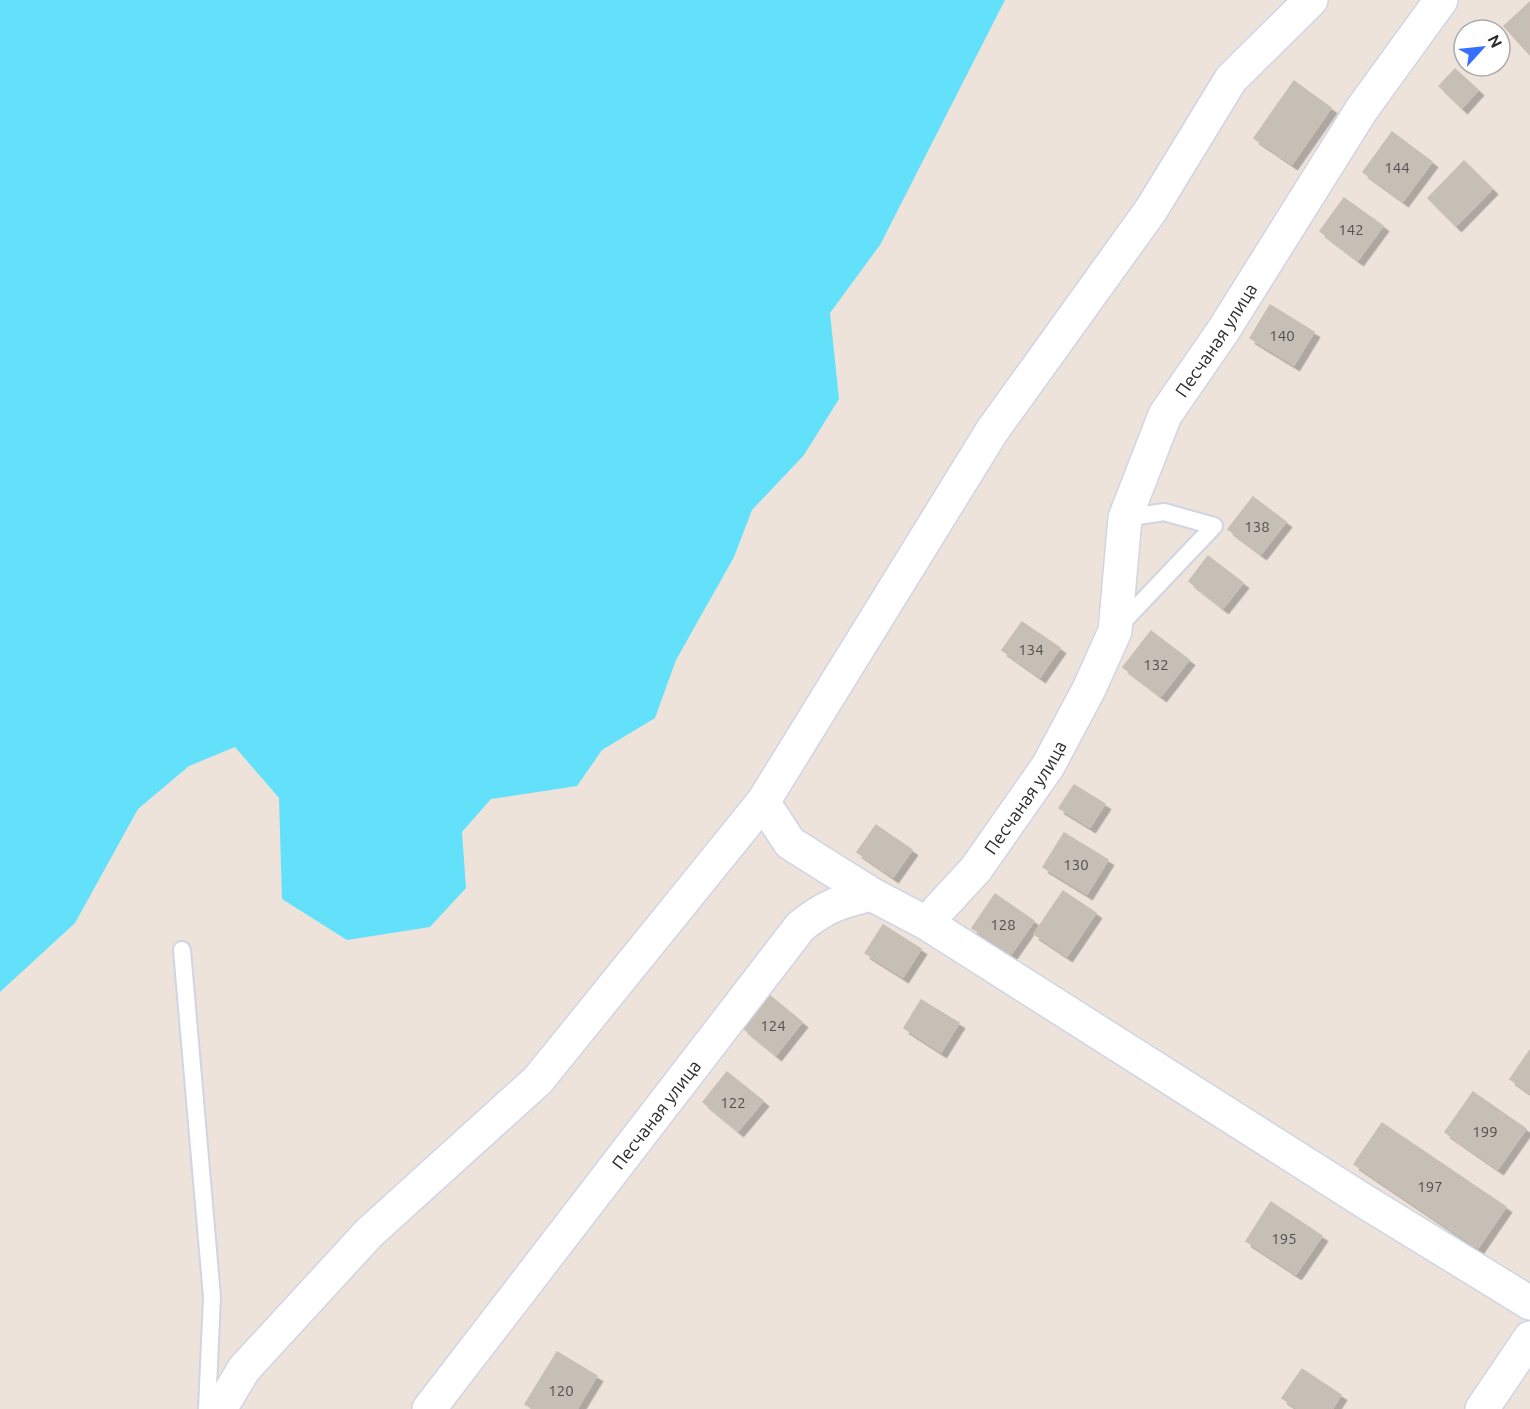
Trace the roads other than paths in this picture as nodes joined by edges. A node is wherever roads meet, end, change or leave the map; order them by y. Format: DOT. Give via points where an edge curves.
graph roads {
  1 [pos="1311,0"];
  2 [pos="1441,0"];
  3 [pos="1125,518"];
  4 [pos="1114,631"];
  5 [pos="763,802"];
  6 [pos="871,894"];
  7 [pos="928,924"];
  8 [pos="182,950"];
  9 [pos="1530,1303"];
  10 [pos="1530,1338"];
  11 [pos="207,1409"];
  12 [pos="220,1409"];
  13 [pos="429,1409"];
  14 [pos="1482,1409"];
  1 -- 5 [label="street" via="1230,79 1151,210 992,432"];
  2 -- 3 [label="street, Песчаная улица" via="1362,109 1223,331 1165,415"];
  3 -- 4 [label="street, Песчаная улица"];
  3 -- 4 [label="lane" via="1164,512 1214,526"];
  4 -- 7 [label="street, Песчаная улица" via="1089,689 1048,766 976,869"];
  5 -- 6 [label="street" via="790,843"];
  5 -- 12 [label="street" via="538,1080 369,1233 244,1369"];
  6 -- 7 [label="street"];
  6 -- 13 [label="street, Песчаная улица" via="818,912 800,927"];
  7 -- 9 [label="street"];
  8 -- 11 [label="lane" via="212,1297"];
  10 -- 14 [label="street"];
}
